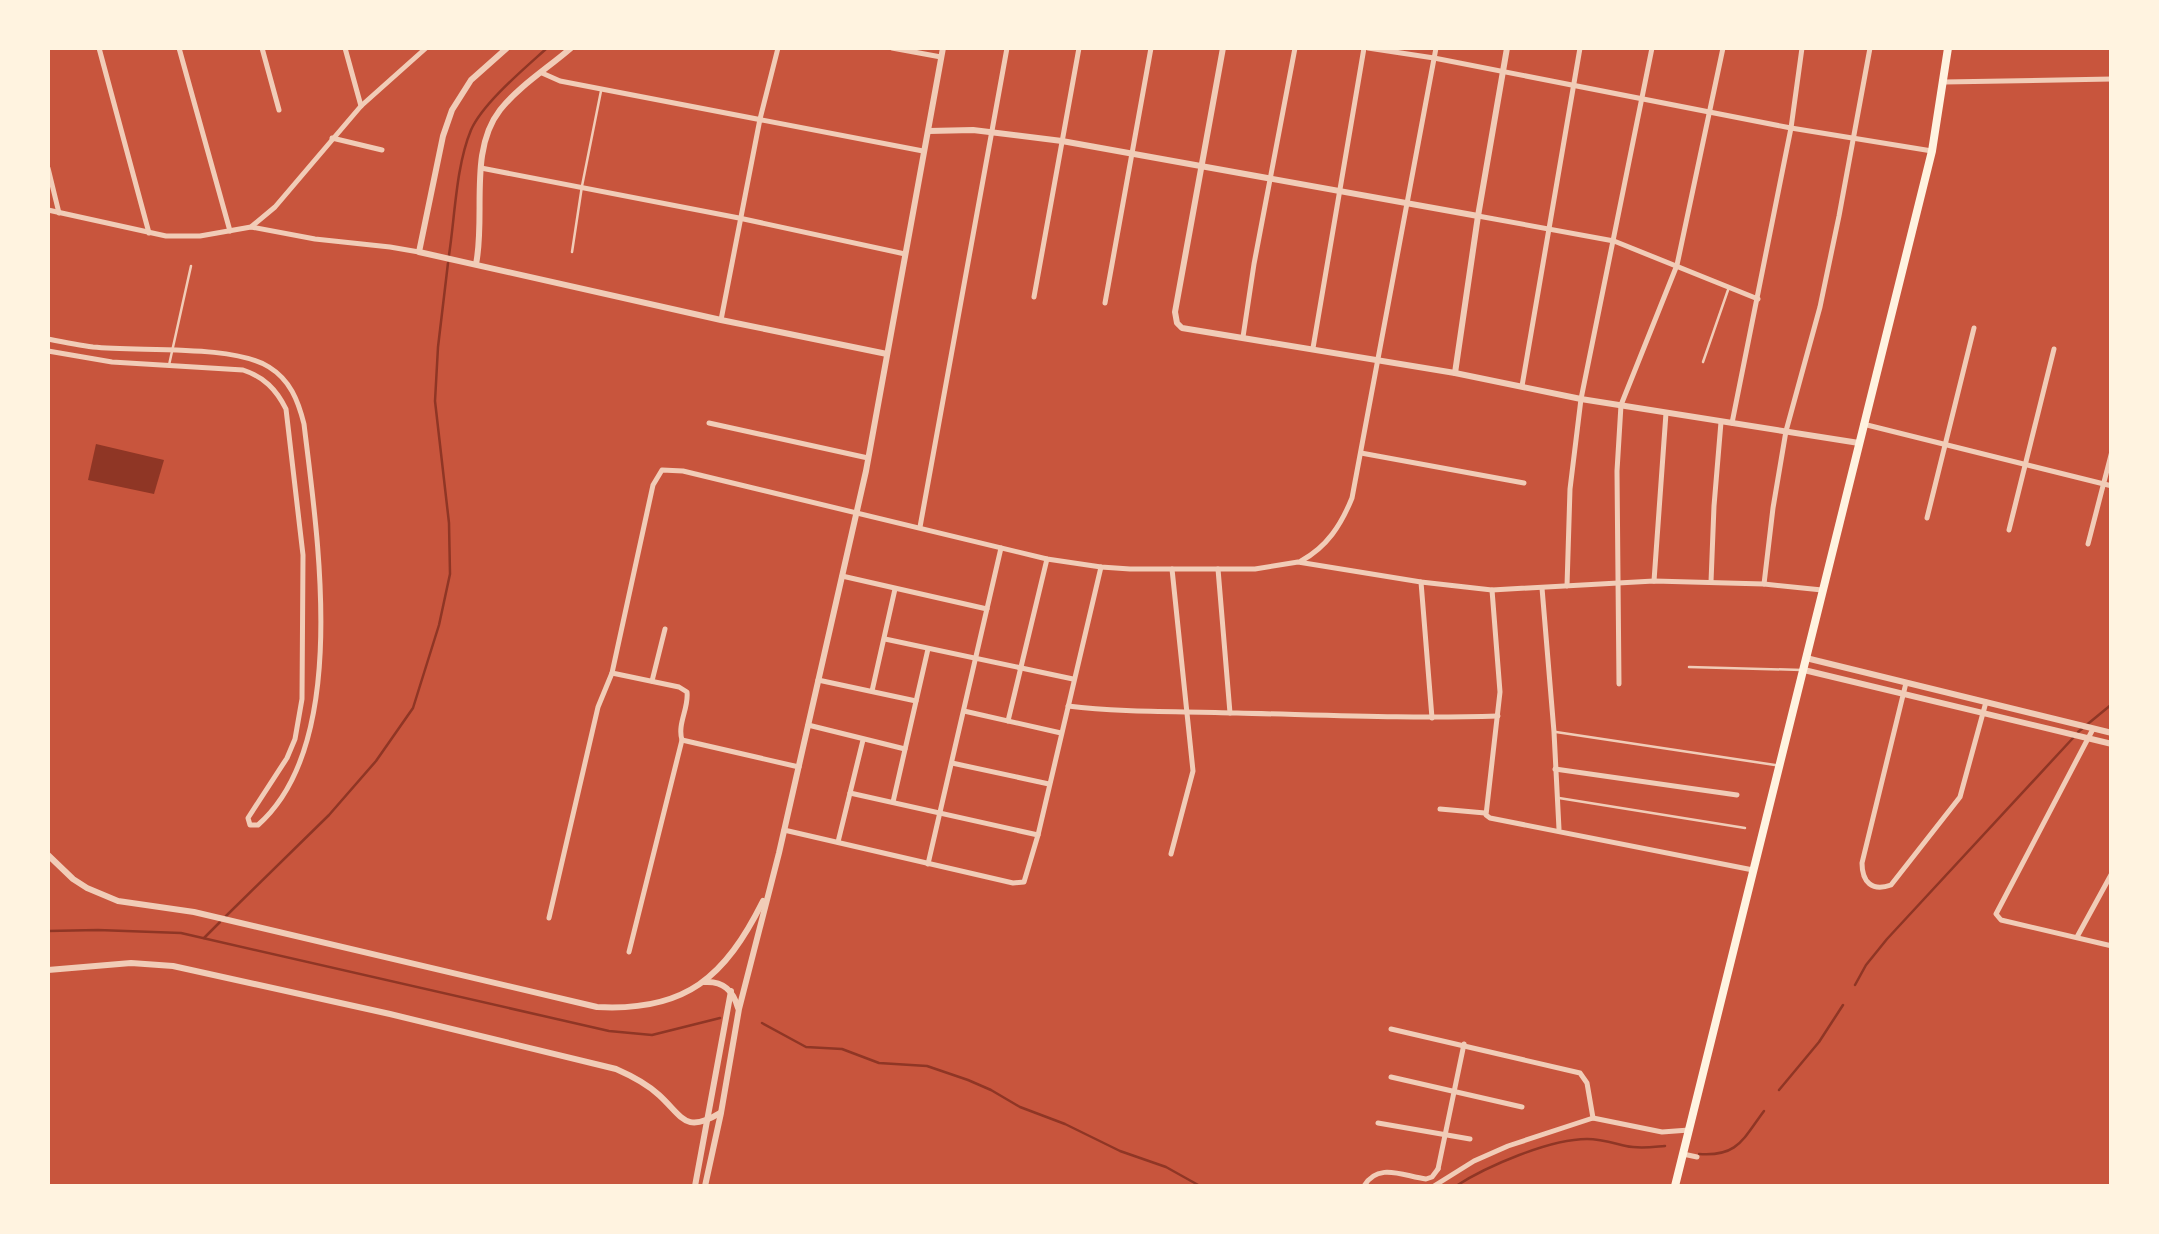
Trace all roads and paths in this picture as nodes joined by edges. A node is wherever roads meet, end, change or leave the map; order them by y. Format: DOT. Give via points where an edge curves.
graph roads {
  1 [pos="99,48"];
  2 [pos="179,48"];
  3 [pos="262,48"];
  4 [pos="346,48"];
  5 [pos="426,48"];
  6 [pos="507,48"];
  7 [pos="571,48"];
  8 [pos="778,48"];
  9 [pos="892,48"];
  10 [pos="943,48"];
  11 [pos="1007,48"];
  12 [pos="1079,48"];
  13 [pos="1151,48"];
  14 [pos="1223,48"];
  15 [pos="1295,48"];
  16 [pos="1366,48"];
  17 [pos="1436,48"];
  18 [pos="1507,48"];
  19 [pos="1580,48"];
  20 [pos="1652,48"];
  21 [pos="1722,48"];
  22 [pos="1802,48"];
  23 [pos="1870,48"];
  24 [pos="1948,48"];
  25 [pos="941,57"];
  26 [pos="1434,58"];
  27 [pos="1503,72"];
  28 [pos="542,73"];
  29 [pos="2112,78"];
  30 [pos="1944,82"];
  31 [pos="1575,87"];
  32 [pos="601,90"];
  33 [pos="1642,98"];
  34 [pos="361,106"];
  35 [pos="279,110"];
  36 [pos="1710,111"];
  37 [pos="760,118"];
  38 [pos="1791,128"];
  39 [pos="929,131"];
  40 [pos="992,132"];
  41 [pos="1852,136"];
  42 [pos="332,138"];
  43 [pos="1062,142"];
  44 [pos="382,150"];
  45 [pos="923,151"];
  46 [pos="1932,151"];
  47 [pos="1133,154"];
  48 [pos="1200,167"];
  49 [pos="48,168"];
  50 [pos="482,168"];
  51 [pos="1270,178"];
  52 [pos="582,186"];
  53 [pos="1340,190"];
  54 [pos="1407,202"];
  55 [pos="48,210"];
  56 [pos="59,213"];
  57 [pos="1478,216"];
  58 [pos="739,218"];
  59 [pos="251,227"];
  60 [pos="1550,228"];
  61 [pos="230,230"];
  62 [pos="149,234"];
  63 [pos="1614,241"];
  64 [pos="419,252"];
  65 [pos="572,252"];
  66 [pos="905,254"];
  67 [pos="476,264"];
  68 [pos="1677,265"];
  69 [pos="190,266"];
  70 [pos="1728,288"];
  71 [pos="1034,297"];
  72 [pos="1758,299"];
  73 [pos="1105,303"];
  74 [pos="721,320"];
  75 [pos="1974,328"];
  76 [pos="1243,337"];
  77 [pos="48,339"];
  78 [pos="95,347"];
  79 [pos="1312,348"];
  80 [pos="2054,349"];
  81 [pos="172,350"];
  82 [pos="48,351"];
  83 [pos="888,354"];
  84 [pos="1380,359"];
  85 [pos="96,360"];
  86 [pos="1703,362"];
  87 [pos="169,366"];
  88 [pos="1455,372"];
  89 [pos="1522,386"];
  90 [pos="1581,398"];
  91 [pos="1621,405"];
  92 [pos="1666,413"];
  93 [pos="1721,422"];
  94 [pos="709,423"];
  95 [pos="1732,424"];
  96 [pos="1863,424"];
  97 [pos="1786,431"];
  98 [pos="1859,443"];
  99 [pos="1946,446"];
  100 [pos="2112,450"];
  101 [pos="1361,453"];
  102 [pos="307,454"];
  103 [pos="293,455"];
  104 [pos="868,458"];
  105 [pos="2024,465"];
  106 [pos="1524,482"];
  107 [pos="2108,485"];
  108 [pos="313,502"];
  109 [pos="298,504"];
  110 [pos="856,513"];
  111 [pos="1927,518"];
  112 [pos="920,528"];
  113 [pos="2010,530"];
  114 [pos="2088,544"];
  115 [pos="1001,548"];
  116 [pos="1047,558"];
  117 [pos="1298,562"];
  118 [pos="1101,567"];
  119 [pos="1172,569"];
  120 [pos="1218,569"];
  121 [pos="842,576"];
  122 [pos="1421,582"];
  123 [pos="1654,582"];
  124 [pos="1712,582"];
  125 [pos="1618,584"];
  126 [pos="1764,584"];
  127 [pos="1567,586"];
  128 [pos="1542,588"];
  129 [pos="895,589"];
  130 [pos="1492,590"];
  131 [pos="1822,590"];
  132 [pos="987,609"];
  133 [pos="665,630"];
  134 [pos="885,639"];
  135 [pos="928,649"];
  136 [pos="976,658"];
  137 [pos="1806,658"];
  138 [pos="1688,667"];
  139 [pos="1020,668"];
  140 [pos="1804,670"];
  141 [pos="612,673"];
  142 [pos="818,680"];
  143 [pos="1074,680"];
  144 [pos="652,681"];
  145 [pos="1906,683"];
  146 [pos="1619,684"];
  147 [pos="872,692"];
  148 [pos="1903,695"];
  149 [pos="302,699"];
  150 [pos="316,700"];
  151 [pos="916,701"];
  152 [pos="1986,702"];
  153 [pos="1068,706"];
  154 [pos="964,711"];
  155 [pos="1230,712"];
  156 [pos="1188,713"];
  157 [pos="1983,713"];
  158 [pos="1498,716"];
  159 [pos="1432,718"];
  160 [pos="1008,721"];
  161 [pos="808,726"];
  162 [pos="2093,729"];
  163 [pos="1061,732"];
  164 [pos="1554,732"];
  165 [pos="2112,733"];
  166 [pos="2089,739"];
  167 [pos="682,740"];
  168 [pos="863,740"];
  169 [pos="2112,744"];
  170 [pos="905,750"];
  171 [pos="952,763"];
  172 [pos="1779,766"];
  173 [pos="799,767"];
  174 [pos="1555,769"];
  175 [pos="1049,784"];
  176 [pos="850,794"];
  177 [pos="1737,795"];
  178 [pos="1557,797"];
  179 [pos="893,803"];
  180 [pos="1440,809"];
  181 [pos="1484,813"];
  182 [pos="941,814"];
  183 [pos="1745,828"];
  184 [pos="784,830"];
  185 [pos="1559,830"];
  186 [pos="1038,835"];
  187 [pos="838,842"];
  188 [pos="1171,854"];
  189 [pos="48,855"];
  190 [pos="928,864"];
  191 [pos="1753,870"];
  192 [pos="2112,874"];
  193 [pos="770,886"];
  194 [pos="549,918"];
  195 [pos="2076,938"];
  196 [pos="2112,946"];
  197 [pos="629,952"];
  198 [pos="48,970"];
  199 [pos="703,982"];
  200 [pos="731,992"];
  201 [pos="738,1009"];
  202 [pos="1391,1029"];
  203 [pos="1464,1044"];
  204 [pos="1390,1078"];
  205 [pos="1453,1090"];
  206 [pos="1522,1108"];
  207 [pos="721,1113"];
  208 [pos="1593,1118"];
  209 [pos="705,1122"];
  210 [pos="1378,1123"];
  211 [pos="1688,1130"];
  212 [pos="1444,1136"];
  213 [pos="1470,1140"];
  214 [pos="1683,1154"];
  215 [pos="1696,1157"];
  216 [pos="1438,1169"];
  217 [pos="1448,1178"];
  218 [pos="694,1186"];
  219 [pos="705,1186"];
  220 [pos="1364,1186"];
  221 [pos="1434,1186"];
  222 [pos="1675,1186"];
  1 -- 62 [label="street"];
  2 -- 61 [label="street"];
  3 -- 35 [label="street"];
  4 -- 34 [label="street"];
  5 -- 34 [label="street"];
  6 -- 64 [label="street" via="471,80 452,110"];
  7 -- 28 [label="street"];
  8 -- 37 [label="street"];
  9 -- 25 [label="street"];
  10 -- 25 [label="street"];
  11 -- 40 [label="street"];
  12 -- 43 [label="street"];
  13 -- 47 [label="street"];
  14 -- 48 [label="street"];
  15 -- 51 [label="street"];
  16 -- 26 [label="street"];
  16 -- 53 [label="street"];
  17 -- 26 [label="street"];
  18 -- 27 [label="street"];
  19 -- 31 [label="street"];
  20 -- 33 [label="street"];
  21 -- 36 [label="street"];
  22 -- 38 [label="street"];
  23 -- 41 [label="street"];
  24 -- 30 [label="main road"];
  25 -- 39 [label="street"];
  26 -- 27 [label="street"];
  26 -- 54 [label="street"];
  27 -- 31 [label="street"];
  27 -- 57 [label="street"];
  28 -- 32 [label="street"];
  28 -- 50 [label="street" via="493,120"];
  29 -- 30 [label="street"];
  30 -- 46 [label="main road"];
  31 -- 33 [label="street"];
  31 -- 60 [label="street"];
  32 -- 37 [label="street"];
  32 -- 52 [label="lane"];
  33 -- 36 [label="street"];
  33 -- 63 [label="street"];
  34 -- 42 [label="street"];
  36 -- 38 [label="street"];
  36 -- 68 [label="street"];
  37 -- 45 [label="street"];
  37 -- 58 [label="street"];
  38 -- 41 [label="street"];
  38 -- 72 [label="street"];
  39 -- 40 [label="street"];
  39 -- 45 [label="street"];
  40 -- 43 [label="street"];
  40 -- 112 [label="street"];
  41 -- 46 [label="street"];
  41 -- 97 [label="street" via="1820,307"];
  42 -- 44 [label="street"];
  42 -- 59 [label="street" via="276,207"];
  43 -- 47 [label="street"];
  43 -- 71 [label="street"];
  45 -- 66 [label="street"];
  46 -- 96 [label="main road"];
  47 -- 48 [label="street"];
  47 -- 73 [label="street"];
  48 -- 51 [label="street"];
  48 -- 76 [label="street" via="1176,323"];
  49 -- 56 [label="street"];
  50 -- 52 [label="street"];
  50 -- 67 [label="street"];
  51 -- 53 [label="street"];
  51 -- 76 [label="street"];
  52 -- 58 [label="street"];
  52 -- 65 [label="lane"];
  53 -- 54 [label="street"];
  53 -- 79 [label="street"];
  54 -- 57 [label="street"];
  54 -- 84 [label="street"];
  55 -- 56 [label="street"];
  56 -- 62 [label="street"];
  57 -- 60 [label="street"];
  57 -- 88 [label="street"];
  58 -- 66 [label="street"];
  58 -- 74 [label="street"];
  59 -- 61 [label="street"];
  59 -- 64 [label="street"];
  60 -- 63 [label="street"];
  60 -- 89 [label="street"];
  61 -- 62 [label="street"];
  63 -- 68 [label="street"];
  63 -- 90 [label="street"];
  64 -- 67 [label="street"];
  66 -- 83 [label="street"];
  67 -- 74 [label="street"];
  68 -- 70 [label="street"];
  68 -- 91 [label="street"];
  69 -- 81 [label="lane"];
  70 -- 72 [label="street"];
  70 -- 86 [label="lane"];
  72 -- 95 [label="street"];
  74 -- 83 [label="street"];
  75 -- 99 [label="street"];
  76 -- 79 [label="street"];
  77 -- 78 [label="street"];
  78 -- 81 [label="street"];
  78 -- 85 [label="street"];
  79 -- 84 [label="street"];
  80 -- 105 [label="street"];
  81 -- 87 [label="lane"];
  81 -- 102 [label="street" via="245,357 272,368 299,404"];
  82 -- 85 [label="street"];
  83 -- 104 [label="street"];
  84 -- 88 [label="street"];
  84 -- 101 [label="street"];
  85 -- 87 [label="street"];
  87 -- 103 [label="street" via="234,369 262,378 286,408"];
  88 -- 89 [label="street"];
  89 -- 90 [label="street"];
  90 -- 91 [label="street"];
  90 -- 127 [label="street"];
  91 -- 92 [label="street"];
  91 -- 125 [label="street"];
  92 -- 93 [label="street"];
  92 -- 123 [label="street"];
  93 -- 95 [label="street"];
  93 -- 124 [label="street"];
  94 -- 104 [label="street"];
  95 -- 97 [label="street"];
  96 -- 98 [label="main road"];
  96 -- 99 [label="street"];
  97 -- 98 [label="street"];
  97 -- 126 [label="street"];
  98 -- 131 [label="main road"];
  99 -- 105 [label="street"];
  99 -- 111 [label="street"];
  100 -- 107 [label="street"];
  101 -- 106 [label="street"];
  101 -- 117 [label="street" via="1345,517 1322,546"];
  102 -- 103 [label="street"];
  102 -- 108 [label="street"];
  103 -- 109 [label="street"];
  104 -- 110 [label="street"];
  105 -- 107 [label="street"];
  105 -- 113 [label="street"];
  107 -- 114 [label="street"];
  108 -- 109 [label="street"];
  108 -- 150 [label="street" via="320,585"];
  109 -- 149 [label="street"];
  110 -- 112 [label="street"];
  110 -- 121 [label="street"];
  110 -- 141 [label="street" via="662,470 652,484"];
  112 -- 115 [label="street"];
  115 -- 116 [label="street"];
  115 -- 132 [label="street"];
  116 -- 118 [label="street"];
  116 -- 139 [label="street"];
  117 -- 120 [label="street"];
  117 -- 122 [label="street"];
  118 -- 119 [label="street"];
  118 -- 143 [label="street"];
  119 -- 120 [label="street"];
  119 -- 156 [label="street"];
  120 -- 155 [label="street"];
  121 -- 129 [label="street"];
  121 -- 142 [label="street"];
  122 -- 130 [label="street"];
  122 -- 159 [label="street"];
  123 -- 124 [label="street"];
  123 -- 125 [label="street"];
  124 -- 126 [label="street"];
  125 -- 127 [label="street"];
  125 -- 146 [label="street"];
  126 -- 131 [label="street"];
  127 -- 128 [label="street"];
  128 -- 130 [label="street"];
  128 -- 164 [label="street"];
  129 -- 132 [label="street"];
  129 -- 134 [label="street"];
  130 -- 158 [label="street"];
  131 -- 137 [label="main road"];
  132 -- 136 [label="street"];
  133 -- 144 [label="street"];
  134 -- 135 [label="street"];
  134 -- 147 [label="street"];
  135 -- 136 [label="street"];
  135 -- 151 [label="street"];
  136 -- 139 [label="street"];
  136 -- 154 [label="street"];
  137 -- 140 [label="main road"];
  137 -- 145 [label="street"];
  138 -- 140 [label="lane"];
  139 -- 143 [label="street"];
  139 -- 160 [label="street"];
  140 -- 148 [label="street"];
  140 -- 172 [label="main road"];
  141 -- 144 [label="street"];
  141 -- 194 [label="street" via="598,706"];
  142 -- 147 [label="street"];
  142 -- 161 [label="street"];
  143 -- 153 [label="street"];
  144 -- 167 [label="street" via="688,694"];
  145 -- 148 [label="street"];
  145 -- 152 [label="street"];
  147 -- 151 [label="street"];
  148 -- 157 [label="street"];
  148 -- 157 [label="street" via="1862,863 1866,882 1883,888 1960,797"];
  149 -- 150 [label="street"];
  149 -- 150 [label="street" via="287,758 250,814 250,825 262,821 288,784 306,747"];
  151 -- 170 [label="street"];
  152 -- 157 [label="street"];
  152 -- 162 [label="street"];
  153 -- 156 [label="street"];
  153 -- 163 [label="street"];
  154 -- 160 [label="street"];
  154 -- 171 [label="street"];
  155 -- 156 [label="street"];
  155 -- 159 [label="street"];
  156 -- 188 [label="street" via="1192,771"];
  157 -- 166 [label="street"];
  158 -- 159 [label="street"];
  158 -- 181 [label="street"];
  160 -- 163 [label="street"];
  161 -- 168 [label="street"];
  161 -- 173 [label="street"];
  162 -- 165 [label="street"];
  162 -- 166 [label="street"];
  163 -- 175 [label="street"];
  164 -- 172 [label="lane"];
  164 -- 174 [label="street"];
  166 -- 169 [label="street"];
  166 -- 195 [label="street" via="1996,914"];
  167 -- 173 [label="street"];
  167 -- 197 [label="street"];
  168 -- 170 [label="street"];
  168 -- 176 [label="street"];
  170 -- 179 [label="street"];
  171 -- 175 [label="street"];
  171 -- 182 [label="street"];
  172 -- 191 [label="main road"];
  173 -- 184 [label="street"];
  174 -- 177 [label="street"];
  174 -- 178 [label="street"];
  175 -- 186 [label="street"];
  176 -- 179 [label="street"];
  176 -- 187 [label="street"];
  178 -- 183 [label="lane"];
  178 -- 185 [label="street"];
  179 -- 182 [label="street"];
  180 -- 181 [label="street"];
  181 -- 185 [label="street"];
  182 -- 186 [label="street"];
  182 -- 190 [label="street"];
  184 -- 187 [label="street"];
  184 -- 193 [label="street"];
  185 -- 191 [label="street"];
  186 -- 190 [label="street" via="1024,882"];
  187 -- 190 [label="street"];
  189 -- 199 [label="street" via="103,896 597,1007 646,1006"];
  191 -- 211 [label="main road"];
  192 -- 195 [label="street"];
  193 -- 199 [label="street" via="736,949"];
  193 -- 201 [label="street"];
  195 -- 196 [label="street"];
  198 -- 209 [label="street" via="172,966 390,1014 616,1069 642,1081 684,1120"];
  199 -- 200 [label="street"];
  200 -- 201 [label="street"];
  200 -- 209 [label="street"];
  201 -- 207 [label="street"];
  202 -- 203 [label="street"];
  203 -- 205 [label="street"];
  203 -- 208 [label="street" via="1580,1073"];
  204 -- 205 [label="street"];
  205 -- 206 [label="street"];
  205 -- 212 [label="street"];
  207 -- 209 [label="street"];
  207 -- 219 [label="street"];
  208 -- 211 [label="street" via="1662,1132"];
  208 -- 217 [label="street" via="1508,1146"];
  209 -- 218 [label="street"];
  210 -- 212 [label="street"];
  211 -- 214 [label="main road"];
  212 -- 213 [label="street"];
  212 -- 216 [label="street"];
  214 -- 215 [label="street"];
  214 -- 222 [label="main road"];
  216 -- 217 [label="street"];
  216 -- 220 [label="street" via="1426,1178 1375,1174"];
  217 -- 221 [label="street"];
}
